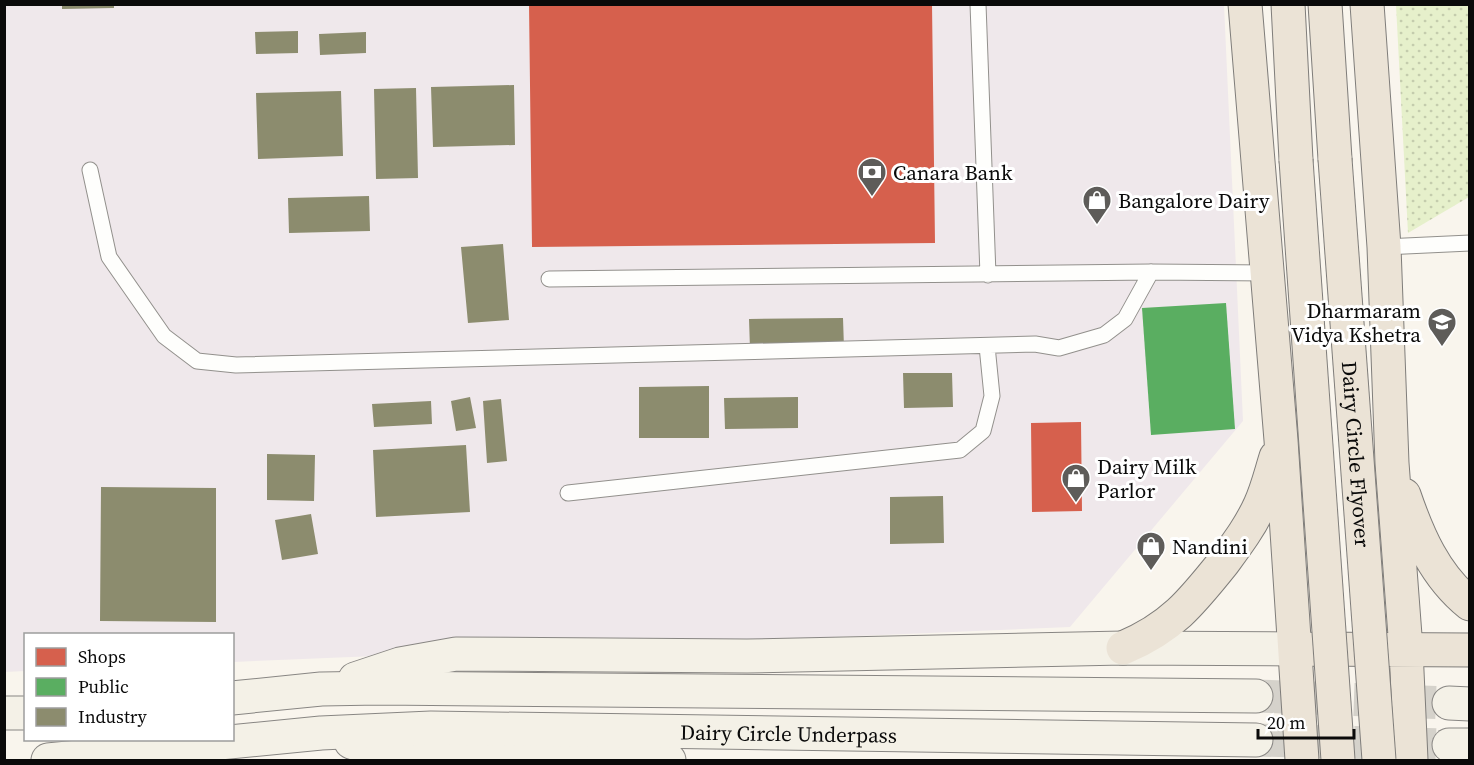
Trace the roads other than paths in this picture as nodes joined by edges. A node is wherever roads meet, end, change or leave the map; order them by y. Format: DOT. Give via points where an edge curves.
graph roads {
  1 [pos="978,4"];
  2 [pos="1245,4"];
  3 [pos="1288,4"];
  4 [pos="1324,4"];
  5 [pos="1367,4"];
  6 [pos="90,170"];
  7 [pos="1470,243"];
  8 [pos="1384,247"];
  9 [pos="1151,272"];
  10 [pos="1268,273"];
  11 [pos="988,275"];
  12 [pos="549,279"];
  13 [pos="987,346"];
  14 [pos="1281,440"];
  15 [pos="1392,463"];
  16 [pos="568,493"];
  17 [pos="1470,603"];
  18 [pos="1123,648"];
  19 [pos="1295,649"];
  20 [pos="1406,649"];
  21 [pos="1470,650"];
  22 [pos="321,689"];
  23 [pos="1256,696"];
  24 [pos="234,698"];
  25 [pos="4,713"];
  26 [pos="24,713"];
  27 [pos="321,733"];
  28 [pos="1256,740"];
  29 [pos="48,760"];
  30 [pos="669,760"];
  31 [pos="1302,760"];
  32 [pos="1338,760"];
  33 [pos="1379,760"];
  34 [pos="1411,760"];
  1 -- 11 [label="lane"];
  2 -- 10 [label="main road"];
  3 -- 32 [label="main road, Dairy Circle Flyover, bridge"];
  4 -- 33 [label="main road, Dairy Circle Flyover, bridge"];
  5 -- 8 [label="main road"];
  6 -- 13 [label="lane" via="109,256 164,336 197,361 236,365"];
  7 -- 8 [label="lane"];
  8 -- 15 [label="main road"];
  9 -- 10 [label="lane"];
  9 -- 11 [label="lane"];
  9 -- 13 [label="lane" via="1125,319 1104,335 1059,348 1035,344"];
  10 -- 14 [label="main road"];
  11 -- 12 [label="lane"];
  13 -- 16 [label="lane" via="992,396 983,431 960,450"];
  14 -- 18 [label="main road" via="1261,504 1247,532 1183,611 1143,640"];
  14 -- 19 [label="main road"];
  15 -- 17 [label="main road" via="1415,526 1439,573"];
  15 -- 20 [label="main road"];
  18 -- 19 [label="main road"];
  18 -- 22 [label="main road" via="747,656 456,654 400,664"];
  19 -- 20 [label="main road"];
  19 -- 31 [label="main road"];
  20 -- 21 [label="main road"];
  20 -- 34 [label="main road"];
  22 -- 23 [label="main road, Dairy Circle Underpass"];
  22 -- 24 [label="main road"];
  25 -- 26 [label="main road"];
  27 -- 28 [label="main road, Dairy Circle Underpass" via="430,728"];
  27 -- 29 [label="main road, Dairy Circle Underpass"];
  27 -- 30 [label="main road" via="382,752"];
}
